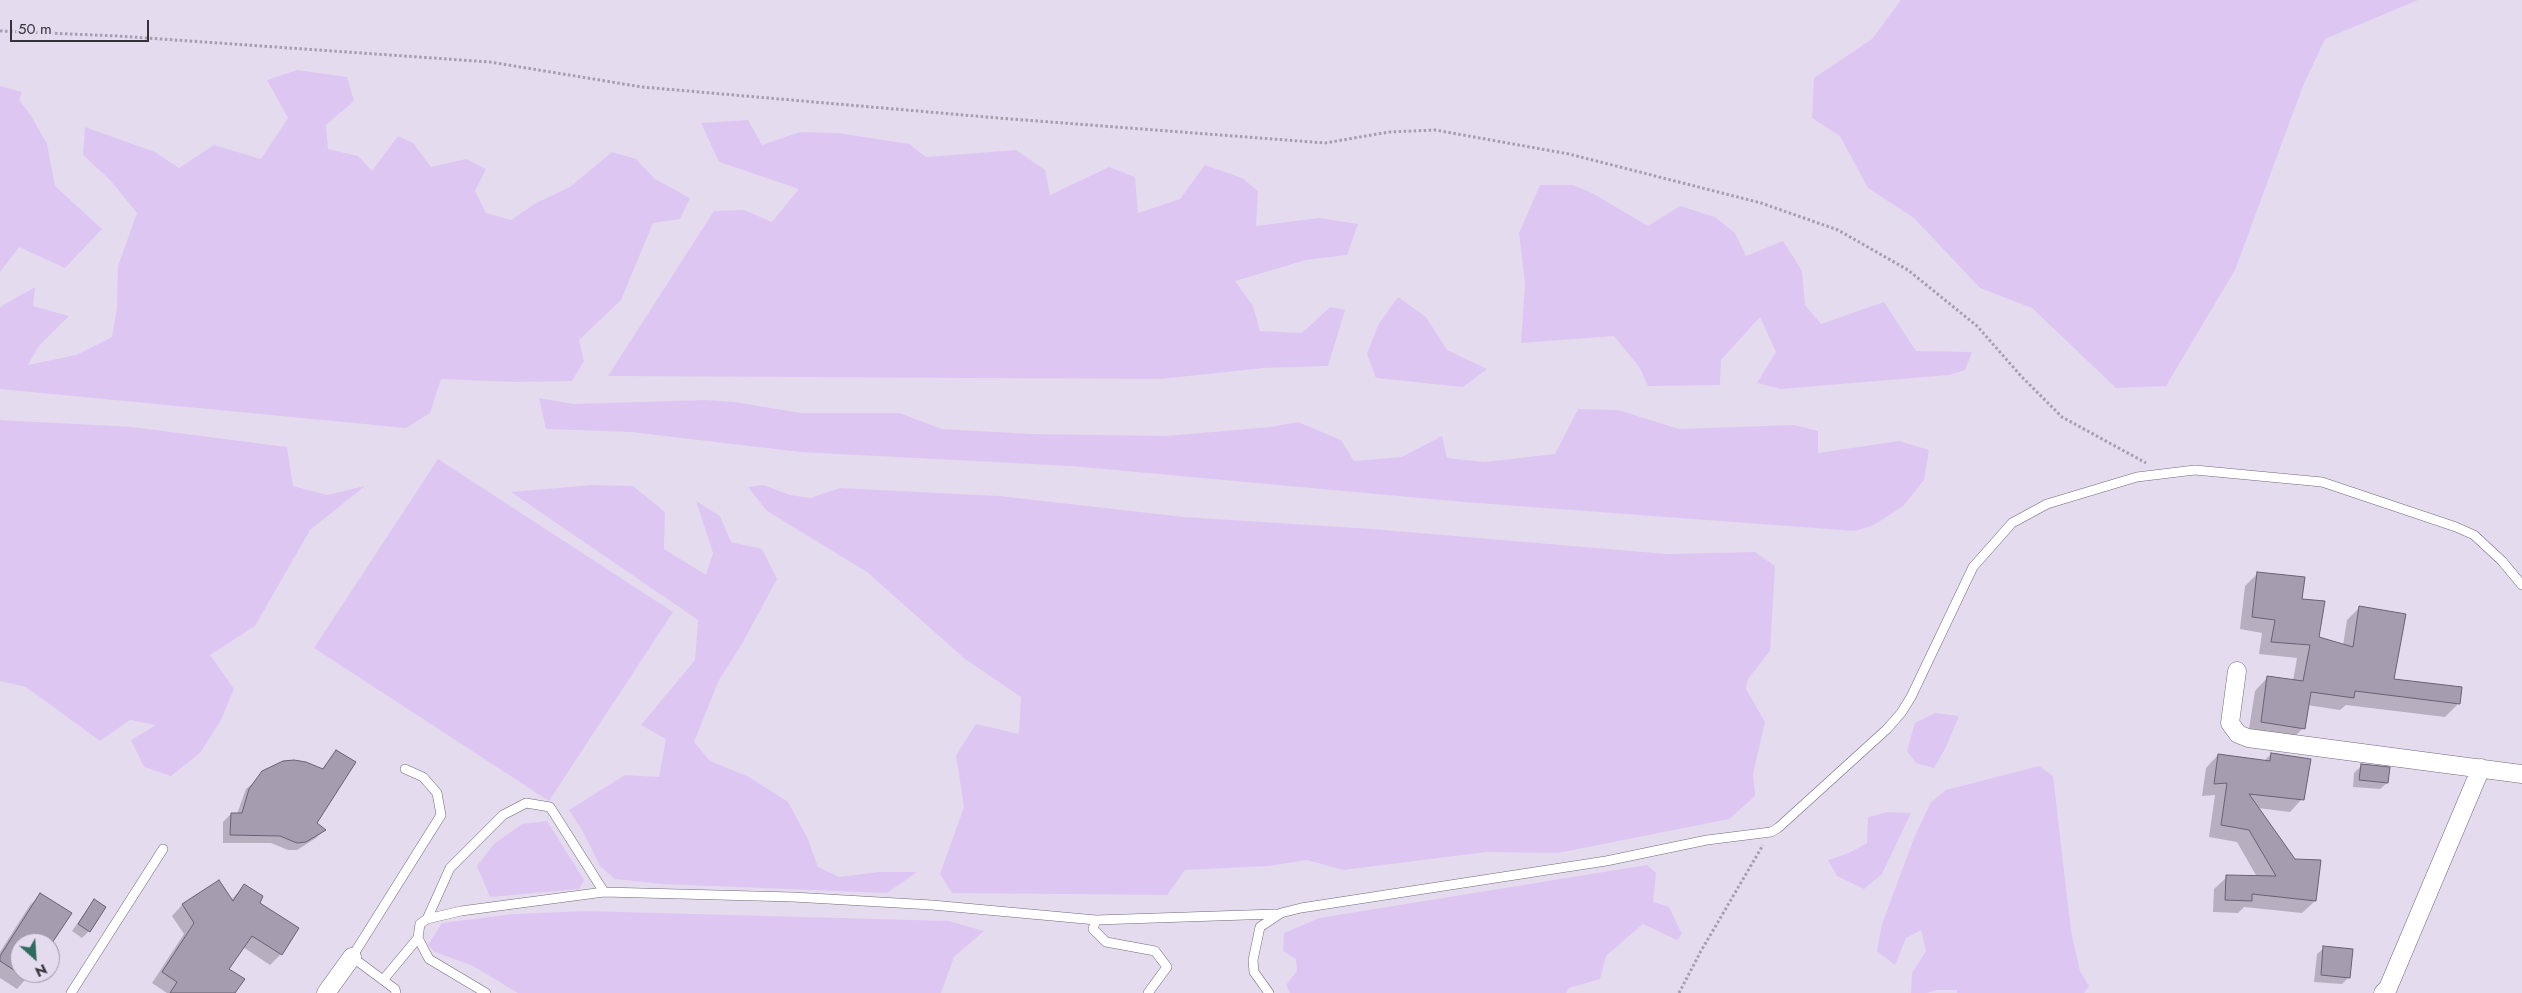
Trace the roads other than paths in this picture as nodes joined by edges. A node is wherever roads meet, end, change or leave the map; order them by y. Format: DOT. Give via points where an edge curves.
graph roads {
  1 [pos="2522,585"];
  2 [pos="2237,671"];
  3 [pos="2481,768"];
  4 [pos="404,769"];
  5 [pos="2522,774"];
  6 [pos="164,849"];
  7 [pos="604,892"];
  8 [pos="1282,913"];
  9 [pos="427,919"];
  10 [pos="1096,920"];
  11 [pos="418,938"];
  12 [pos="352,957"];
  13 [pos="383,980"];
  14 [pos="71,993"];
  15 [pos="326,993"];
  16 [pos="396,993"];
  17 [pos="486,993"];
  18 [pos="1148,993"];
  19 [pos="1269,993"];
  20 [pos="2383,993"];
  1 -- 8 [label="lane" via="2502,560 2474,535 2338,486 2208,471 2160,473 2137,478 2047,504 2012,523 1973,567 1901,713 1795,815 1771,832 1707,840 1606,861"];
  2 -- 3 [label="street" via="2230,723 2238,734 2248,738"];
  3 -- 5 [label="street"];
  3 -- 20 [label="street" via="2388,988"];
  4 -- 12 [label="lane" via="423,777 437,793 441,815"];
  6 -- 14 [label="lane"];
  7 -- 9 [label="lane" via="461,911"];
  7 -- 9 [label="lane" via="550,807 526,803 503,815 450,868"];
  7 -- 10 [label="lane" via="793,897 932,905"];
  8 -- 10 [label="lane"];
  8 -- 19 [label="lane" via="1260,927 1252,960 1254,972"];
  9 -- 11 [label="lane" via="420,924"];
  10 -- 18 [label="lane" via="1093,929 1106,942 1155,951 1166,967"];
  11 -- 13 [label="lane"];
  11 -- 17 [label="lane" via="429,959"];
  12 -- 13 [label="lane"];
  12 -- 15 [label="street"];
  13 -- 16 [label="lane"];
}
